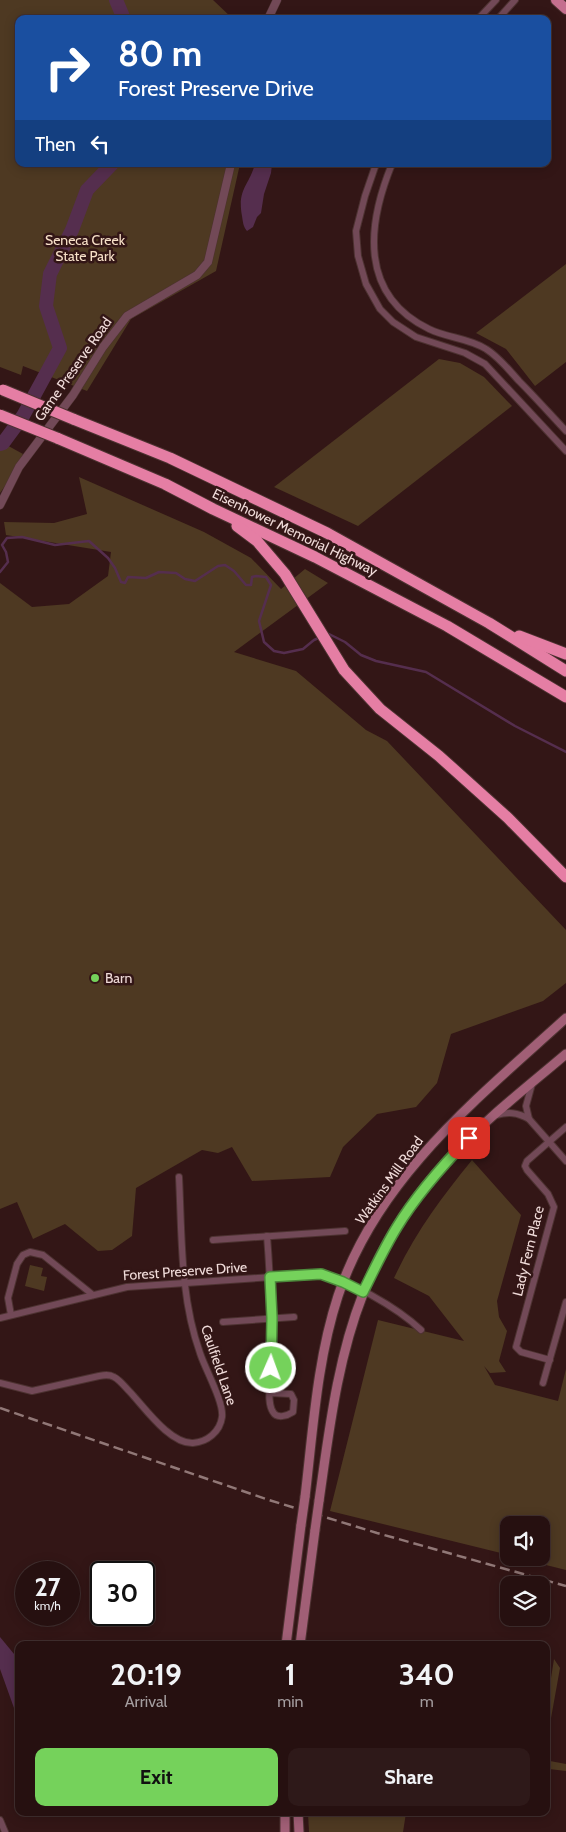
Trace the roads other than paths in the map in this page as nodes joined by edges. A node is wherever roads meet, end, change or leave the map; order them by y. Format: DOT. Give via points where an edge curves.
graph roads {
  1 [pos="277,0"];
  2 [pos="496,0"];
  3 [pos="515,0"];
  4 [pos="556,0"];
  5 [pos="566,9"];
  6 [pos="270,15"];
  7 [pos="482,15"];
  8 [pos="502,15"];
  9 [pos="230,167"];
  10 [pos="375,167"];
  11 [pos="391,167"];
  12 [pos="2,389"];
  13 [pos="0,415"];
  14 [pos="566,431"];
  15 [pos="566,451"];
  16 [pos="0,505"];
  17 [pos="213,509"];
  18 [pos="489,623"];
  19 [pos="566,654"];
  20 [pos="566,672"];
  21 [pos="566,697"];
  22 [pos="566,877"];
  23 [pos="566,1018"];
  24 [pos="566,1054"];
  25 [pos="532,1082"];
  26 [pos="494,1115"];
  27 [pos="529,1119"];
  28 [pos="566,1127"];
  29 [pos="549,1142"];
  30 [pos="566,1160"];
  31 [pos="179,1177"];
  32 [pos="345,1230"];
  33 [pos="267,1236"];
  34 [pos="213,1240"];
  35 [pos="270,1277"];
  36 [pos="343,1282"];
  37 [pos="184,1283"];
  38 [pos="363,1292"];
  39 [pos="93,1295"];
  40 [pos="566,1305"];
  41 [pos="10,1315"];
  42 [pos="294,1317"];
  43 [pos="0,1318"];
  44 [pos="272,1318"];
  45 [pos="223,1322"];
  46 [pos="421,1330"];
  47 [pos="550,1360"];
  48 [pos="0,1383"];
  49 [pos="543,1383"];
  50 [pos="270,1393"];
  51 [pos="287,1641"];
  52 [pos="301,1641"];
  53 [pos="285,1816"];
  54 [pos="298,1816"];
  55 [pos="0,1820"];
  56 [pos="5,1832"];
  57 [pos="285,1832"];
  58 [pos="299,1832"];
  1 -- 6 [label="street"];
  2 -- 7 [label="street"];
  3 -- 8 [label="street"];
  4 -- 5 [label="main road"];
  9 -- 16 [label="street, Game Preserve Road" via="208,262 197,275 121,322 73,395 19,467"];
  10 -- 15 [label="street" via="356,231 358,256 380,309 416,337 465,353 485,364"];
  11 -- 14 [label="street" via="376,216 373,246 377,271 388,295 396,307 428,329 486,349"];
  12 -- 18 [label="highway, bridge" via="170,458 327,533"];
  13 -- 17 [label="highway, Eisenhower Memorial Highway, bridge" via="165,484"];
  17 -- 21 [label="highway, Eisenhower Memorial Highway" via="315,557 447,626"];
  17 -- 22 [label="highway" via="257,541 285,574 344,670 380,710 446,762"];
  18 -- 19 [label="highway"];
  18 -- 20 [label="highway"];
  23 -- 36 [label="main road, Watkins Mill Road" via="437,1138 413,1166 369,1229"];
  24 -- 25 [label="main road"];
  25 -- 26 [label="main road"];
  25 -- 27 [label="street" via="526,1106"];
  26 -- 27 [label="street" via="511,1112"];
  26 -- 38 [label="main road" via="447,1161 412,1205"];
  27 -- 29 [label="street"];
  28 -- 29 [label="street"];
  29 -- 30 [label="street"];
  29 -- 47 [label="street, Lady Fern Place" via="525,1166 551,1198 554,1207 516,1347 521,1352"];
  31 -- 37 [label="street, Caulfield Lane"];
  32 -- 33 [label="street"];
  33 -- 34 [label="street"];
  33 -- 35 [label="street"];
  35 -- 36 [label="street, Forest Preserve Drive" via="316,1274"];
  35 -- 37 [label="street, Forest Preserve Drive"];
  35 -- 44 [label="street"];
  36 -- 38 [label="street, Forest Preserve Drive"];
  36 -- 51 [label="main road, Watkins Mill Road, bridge" via="320,1368"];
  37 -- 39 [label="street, Forest Preserve Drive" via="126,1287"];
  37 -- 48 [label="street, Caulfield Lane" via="196,1341 222,1410 218,1428 206,1440 189,1443 172,1437 110,1375 32,1391"];
  38 -- 46 [label="street, Forest Preserve Drive" via="408,1318"];
  38 -- 52 [label="main road, bridge" via="340,1372 329,1429"];
  39 -- 41 [label="street, Forest Preserve Drive"];
  39 -- 41 [label="street" via="43,1255 30,1252 23,1255 17,1264 8,1298"];
  40 -- 47 [label="street"];
  41 -- 43 [label="street, Forest Preserve Drive"];
  42 -- 44 [label="street"];
  44 -- 45 [label="street"];
  44 -- 50 [label="street"];
  47 -- 49 [label="street"];
  50 -- 50 [label="street" via="275,1414 286,1416 293,1412 291,1394"];
  53 -- 57 [label="main road"];
  54 -- 58 [label="main road"];
  55 -- 56 [label="street"];
}
